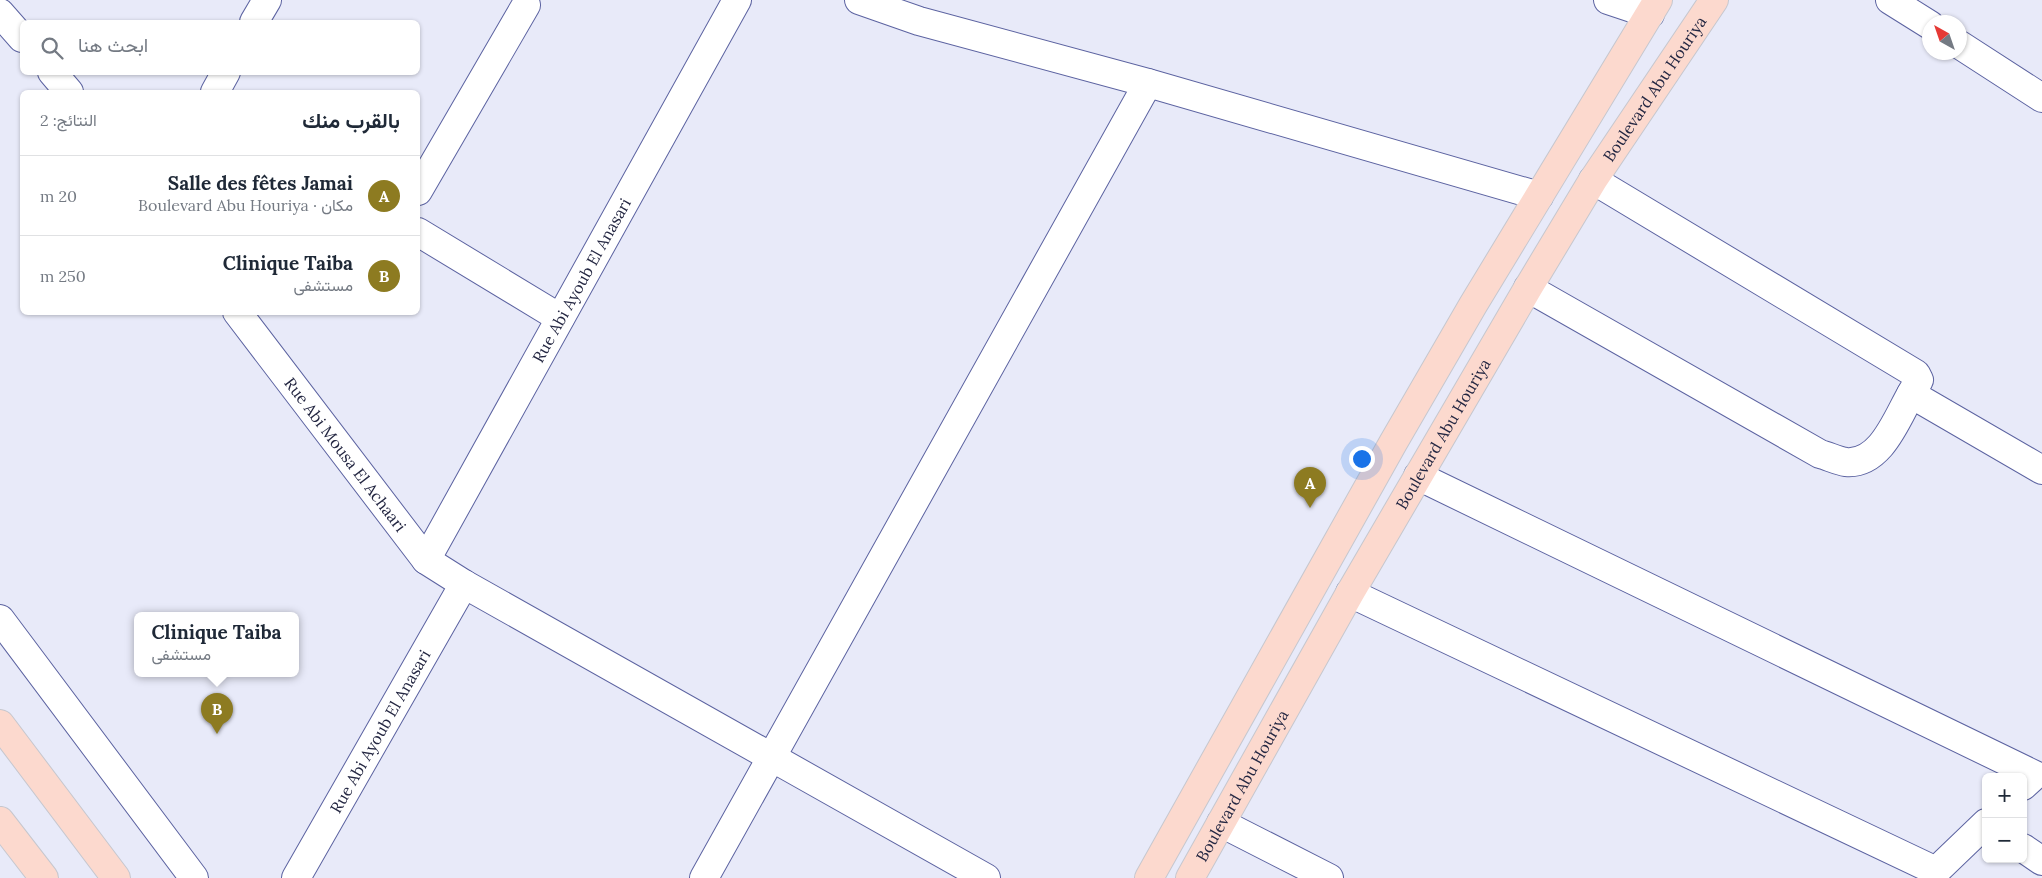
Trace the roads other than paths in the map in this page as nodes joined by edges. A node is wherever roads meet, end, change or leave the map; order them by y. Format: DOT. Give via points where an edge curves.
graph roads {
  1 [pos="267,0"];
  2 [pos="737,0"];
  3 [pos="859,0"];
  4 [pos="1608,0"];
  5 [pos="1714,0"];
  6 [pos="1890,0"];
  7 [pos="526,6"];
  8 [pos="1654,7"];
  9 [pos="0,13"];
  10 [pos="255,20"];
  11 [pos="1922,20"];
  12 [pos="20,36"];
  13 [pos="1967,49"];
  14 [pos="55,75"];
  15 [pos="224,75"];
  16 [pos="1148,83"];
  17 [pos="68,90"];
  18 [pos="216,90"];
  19 [pos="2042,98"];
  20 [pos="1593,180"];
  21 [pos="420,188"];
  22 [pos="1539,196"];
  23 [pos="420,233"];
  24 [pos="1528,288"];
  25 [pos="239,315"];
  26 [pos="560,318"];
  27 [pos="1911,394"];
  28 [pos="2042,470"];
  29 [pos="1418,476"];
  30 [pos="426,560"];
  31 [pos="464,584"];
  32 [pos="1350,593"];
  33 [pos="0,619"];
  34 [pos="0,724"];
  35 [pos="771,758"];
  36 [pos="2027,782"];
  37 [pos="0,821"];
  38 [pos="1221,823"];
  39 [pos="1982,827"];
  40 [pos="2027,851"];
  41 [pos="2042,861"];
  42 [pos="44,878"];
  43 [pos="116,878"];
  44 [pos="194,878"];
  45 [pos="296,878"];
  46 [pos="704,878"];
  47 [pos="986,878"];
  48 [pos="1149,878"];
  49 [pos="1190,878"];
  50 [pos="1329,878"];
  1 -- 10 [label="street"];
  2 -- 26 [label="street, Rue Abi Ayoub El Anasari"];
  3 -- 16 [label="street" via="920,21"];
  4 -- 8 [label="street"];
  5 -- 20 [label="main road, Boulevard Abu Houriya"];
  6 -- 11 [label="street"];
  7 -- 21 [label="street"];
  8 -- 22 [label="main road"];
  9 -- 12 [label="street"];
  13 -- 19 [label="street"];
  14 -- 17 [label="street"];
  15 -- 18 [label="street"];
  16 -- 22 [label="street"];
  16 -- 35 [label="street"];
  20 -- 24 [label="main road, Boulevard Abu Houriya"];
  20 -- 27 [label="street" via="1916,374 1919,380"];
  22 -- 48 [label="main road" via="1398,435"];
  23 -- 26 [label="street"];
  24 -- 27 [label="street" via="1820,454 1847,462 1868,457 1885,441"];
  24 -- 29 [label="main road, Boulevard Abu Houriya"];
  25 -- 30 [label="street, Rue Abi Mousa El Achaari"];
  26 -- 30 [label="street, Rue Abi Ayoub El Anasari"];
  27 -- 28 [label="street"];
  29 -- 32 [label="main road, Boulevard Abu Houriya"];
  29 -- 36 [label="street" via="2035,775"];
  30 -- 31 [label="street, Rue Abi Mousa El Achaari"];
  31 -- 35 [label="street, Rue Abi Mousa El Achaari"];
  31 -- 45 [label="street, Rue Abi Ayoub El Anasari"];
  32 -- 38 [label="main road, Boulevard Abu Houriya"];
  32 -- 39 [label="street" via="1936,871"];
  33 -- 44 [label="street"];
  34 -- 43 [label="main road"];
  35 -- 46 [label="street"];
  35 -- 47 [label="street, Rue Abi Mousa El Achaari"];
  37 -- 42 [label="main road"];
  38 -- 49 [label="main road, Boulevard Abu Houriya"];
  38 -- 50 [label="street"];
  40 -- 41 [label="street"];
}
